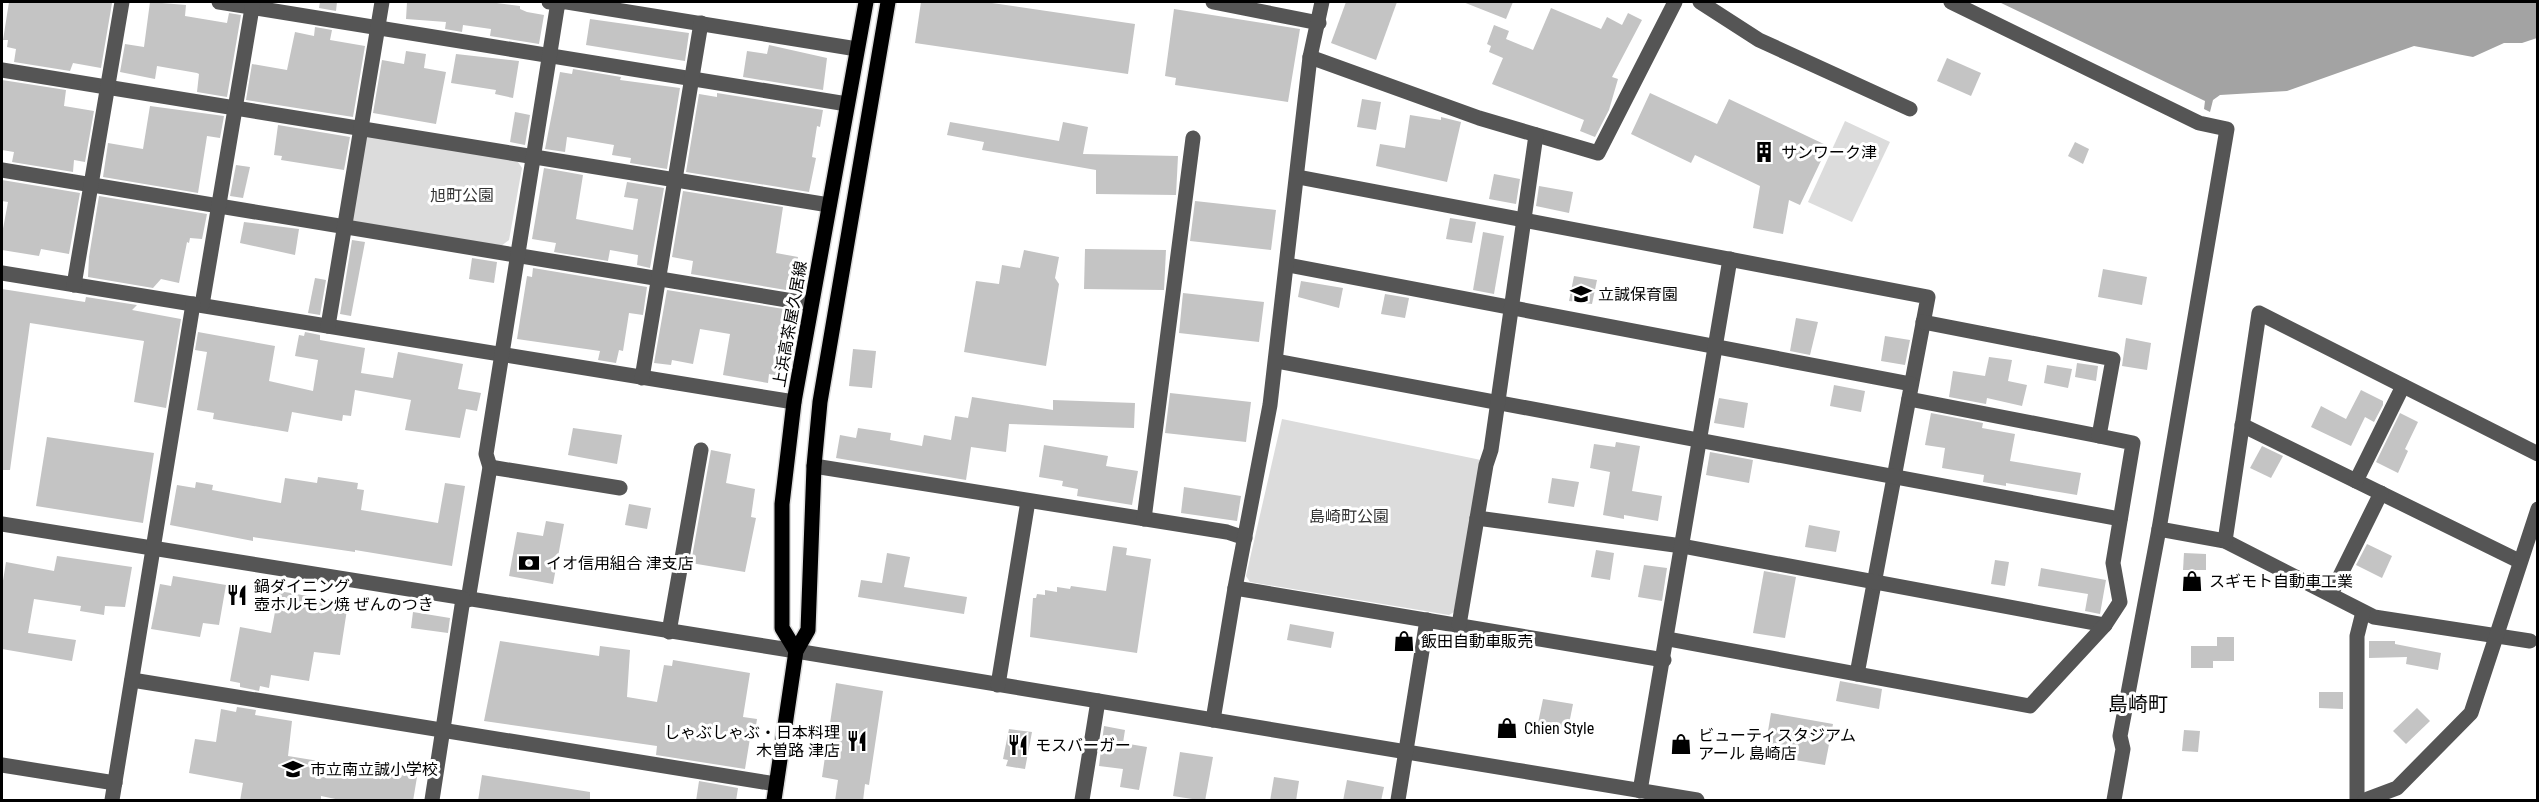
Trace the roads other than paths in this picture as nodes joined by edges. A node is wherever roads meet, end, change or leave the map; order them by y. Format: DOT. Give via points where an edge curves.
graph roads {
  1 [pos="122,2"];
  2 [pos="219,2"];
  3 [pos="382,2"];
  4 [pos="555,2"];
  5 [pos="866,2"];
  6 [pos="888,2"];
  7 [pos="1213,2"];
  8 [pos="1322,2"];
  9 [pos="1676,2"];
  10 [pos="1700,2"];
  11 [pos="1952,2"];
  12 [pos="253,4"];
  13 [pos="700,23"];
  14 [pos="1319,23"];
  15 [pos="379,29"];
  16 [pos="857,49"];
  17 [pos="549,56"];
  18 [pos="1310,57"];
  19 [pos="2,70"];
  20 [pos="692,80"];
  21 [pos="108,87"];
  22 [pos="847,104"];
  23 [pos="236,107"];
  24 [pos="1910,110"];
  25 [pos="362,128"];
  26 [pos="1536,135"];
  27 [pos="1193,138"];
  28 [pos="533,156"];
  29 [pos="2,170"];
  30 [pos="1298,177"];
  31 [pos="675,179"];
  32 [pos="91,184"];
  33 [pos="829,205"];
  34 [pos="220,207"];
  35 [pos="1524,219"];
  36 [pos="345,226"];
  37 [pos="517,255"];
  38 [pos="1730,259"];
  39 [pos="1288,264"];
  40 [pos="2,273"];
  41 [pos="659,279"];
  42 [pos="74,285"];
  43 [pos="811,304"];
  44 [pos="198,305"];
  45 [pos="1512,308"];
  46 [pos="1923,322"];
  47 [pos="328,326"];
  48 [pos="1716,347"];
  49 [pos="502,355"];
  50 [pos="1276,361"];
  51 [pos="642,378"];
  52 [pos="2403,386"];
  53 [pos="1910,392"];
  54 [pos="794,402"];
  55 [pos="1499,402"];
  56 [pos="2242,425"];
  57 [pos="2100,436"];
  58 [pos="1701,440"];
  59 [pos="701,450"];
  60 [pos="2538,454"];
  61 [pos="814,466"];
  62 [pos="490,467"];
  63 [pos="1894,477"];
  64 [pos="2356,481"];
  65 [pos="620,488"];
  66 [pos="2381,493"];
  67 [pos="1028,501"];
  68 [pos="2538,509"];
  69 [pos="1477,518"];
  70 [pos="1144,519"];
  71 [pos="2120,519"];
  72 [pos="2,524"];
  73 [pos="2159,530"];
  74 [pos="1245,538"];
  75 [pos="2225,541"];
  76 [pos="1682,546"];
  77 [pos="154,549"];
  78 [pos="2519,561"];
  79 [pos="1874,580"];
  80 [pos="1235,588"];
  81 [pos="2331,594"];
  82 [pos="466,599"];
  83 [pos="2120,602"];
  84 [pos="2145,608"];
  85 [pos="2363,612"];
  86 [pos="1427,620"];
  87 [pos="1460,625"];
  88 [pos="2105,625"];
  89 [pos="669,632"];
  90 [pos="2495,636"];
  91 [pos="1668,639"];
  92 [pos="2530,641"];
  93 [pos="796,651"];
  94 [pos="1664,660"];
  95 [pos="1857,674"];
  96 [pos="132,680"];
  97 [pos="998,685"];
  98 [pos="1098,701"];
  99 [pos="1213,720"];
  100 [pos="442,731"];
  101 [pos="1405,752"];
  102 [pos="2,765"];
  103 [pos="115,783"];
  104 [pos="776,784"];
  105 [pos="1640,791"];
  106 [pos="112,801"];
  107 [pos="432,801"];
  108 [pos="774,801"];
  109 [pos="1082,801"];
  110 [pos="1398,801"];
  111 [pos="1697,801"];
  112 [pos="2114,801"];
  113 [pos="2357,801"];
  114 [pos="2365,801"];
  1 -- 21 [label="street"];
  2 -- 12 [label="street"];
  3 -- 15 [label="street"];
  4 -- 13 [label="street"];
  4 -- 17 [label="street"];
  5 -- 16 [label="main road, 上浜高茶屋久居線"];
  6 -- 61 [label="main road" via="820,402"];
  7 -- 14 [label="street"];
  8 -- 14 [label="street"];
  9 -- 26 [label="street" via="1598,153"];
  10 -- 24 [label="street" via="1759,40"];
  11 -- 73 [label="street" via="2199,123 2227,129"];
  12 -- 15 [label="street"];
  12 -- 23 [label="street"];
  13 -- 16 [label="street"];
  13 -- 20 [label="street"];
  14 -- 18 [label="street"];
  15 -- 17 [label="street"];
  15 -- 25 [label="street"];
  16 -- 22 [label="main road, 上浜高茶屋久居線"];
  17 -- 20 [label="street"];
  17 -- 28 [label="street"];
  18 -- 26 [label="street"];
  18 -- 30 [label="street"];
  19 -- 21 [label="street"];
  20 -- 22 [label="street"];
  20 -- 31 [label="street"];
  21 -- 23 [label="street"];
  21 -- 32 [label="street"];
  22 -- 33 [label="main road, 上浜高茶屋久居線"];
  23 -- 25 [label="street"];
  23 -- 34 [label="street"];
  25 -- 28 [label="street"];
  25 -- 36 [label="street"];
  26 -- 35 [label="street"];
  27 -- 70 [label="street"];
  28 -- 31 [label="street"];
  28 -- 37 [label="street"];
  29 -- 32 [label="street"];
  30 -- 35 [label="street"];
  30 -- 39 [label="street"];
  31 -- 33 [label="street"];
  31 -- 41 [label="street"];
  32 -- 34 [label="street"];
  32 -- 42 [label="street"];
  33 -- 43 [label="main road, 上浜高茶屋久居線"];
  34 -- 36 [label="street"];
  34 -- 44 [label="street"];
  35 -- 38 [label="street"];
  35 -- 45 [label="street"];
  36 -- 37 [label="street"];
  36 -- 47 [label="street"];
  37 -- 41 [label="street"];
  37 -- 49 [label="street"];
  38 -- 46 [label="street" via="1928,297"];
  38 -- 48 [label="street"];
  39 -- 45 [label="street"];
  39 -- 50 [label="street"];
  40 -- 42 [label="street"];
  41 -- 43 [label="street"];
  41 -- 51 [label="street"];
  42 -- 44 [label="street"];
  43 -- 54 [label="main road, 上浜高茶屋久居線"];
  44 -- 47 [label="street"];
  44 -- 77 [label="street"];
  45 -- 48 [label="street"];
  45 -- 55 [label="street"];
  46 -- 53 [label="street"];
  46 -- 57 [label="street" via="2113,359"];
  47 -- 49 [label="street"];
  48 -- 53 [label="street"];
  48 -- 58 [label="street"];
  49 -- 51 [label="street"];
  49 -- 62 [label="street" via="486,454"];
  50 -- 55 [label="street"];
  50 -- 74 [label="street"];
  51 -- 54 [label="street"];
  52 -- 56 [label="street" via="2259,313"];
  52 -- 60 [label="street"];
  52 -- 64 [label="street"];
  53 -- 57 [label="street"];
  53 -- 63 [label="street"];
  54 -- 93 [label="main road, 上浜高茶屋久居線" via="782,504 782,628"];
  55 -- 58 [label="street"];
  55 -- 69 [label="street"];
  56 -- 64 [label="street"];
  56 -- 75 [label="street"];
  57 -- 71 [label="street" via="2133,443"];
  58 -- 63 [label="street"];
  58 -- 76 [label="street"];
  59 -- 89 [label="street"];
  61 -- 67 [label="street"];
  61 -- 93 [label="main road" via="808,630"];
  62 -- 65 [label="street"];
  62 -- 82 [label="street"];
  63 -- 71 [label="street"];
  63 -- 79 [label="street"];
  64 -- 66 [label="street"];
  66 -- 78 [label="street"];
  66 -- 81 [label="street"];
  67 -- 70 [label="street"];
  67 -- 97 [label="street"];
  68 -- 78 [label="street"];
  69 -- 76 [label="street"];
  69 -- 87 [label="street"];
  70 -- 74 [label="street"];
  71 -- 83 [label="street" via="2113,563"];
  72 -- 77 [label="street"];
  73 -- 75 [label="street"];
  73 -- 84 [label="street"];
  74 -- 80 [label="street"];
  75 -- 81 [label="street"];
  76 -- 79 [label="street"];
  76 -- 91 [label="street"];
  77 -- 82 [label="street"];
  77 -- 96 [label="street"];
  78 -- 90 [label="street"];
  79 -- 88 [label="street"];
  79 -- 95 [label="street"];
  80 -- 86 [label="street"];
  80 -- 99 [label="street"];
  81 -- 85 [label="street"];
  82 -- 89 [label="street"];
  82 -- 100 [label="street"];
  83 -- 84 [label="street"];
  83 -- 88 [label="street"];
  84 -- 112 [label="street" via="2120,736 2123,750"];
  85 -- 90 [label="street"];
  85 -- 113 [label="street" via="2356,636"];
  86 -- 87 [label="street"];
  86 -- 101 [label="street"];
  87 -- 94 [label="street"];
  88 -- 95 [label="street" via="2030,706"];
  89 -- 93 [label="street"];
  90 -- 92 [label="street"];
  90 -- 114 [label="street" via="2471,712 2397,788"];
  91 -- 94 [label="street"];
  91 -- 95 [label="street"];
  93 -- 97 [label="street"];
  93 -- 104 [label="main road"];
  94 -- 105 [label="street"];
  96 -- 100 [label="street"];
  96 -- 103 [label="street"];
  97 -- 98 [label="street"];
  98 -- 99 [label="street"];
  98 -- 109 [label="street"];
  99 -- 101 [label="street"];
  100 -- 104 [label="street"];
  100 -- 107 [label="street"];
  101 -- 105 [label="street"];
  101 -- 110 [label="street"];
  102 -- 103 [label="street"];
  103 -- 106 [label="street"];
  104 -- 108 [label="main road"];
  105 -- 111 [label="street"];
}
